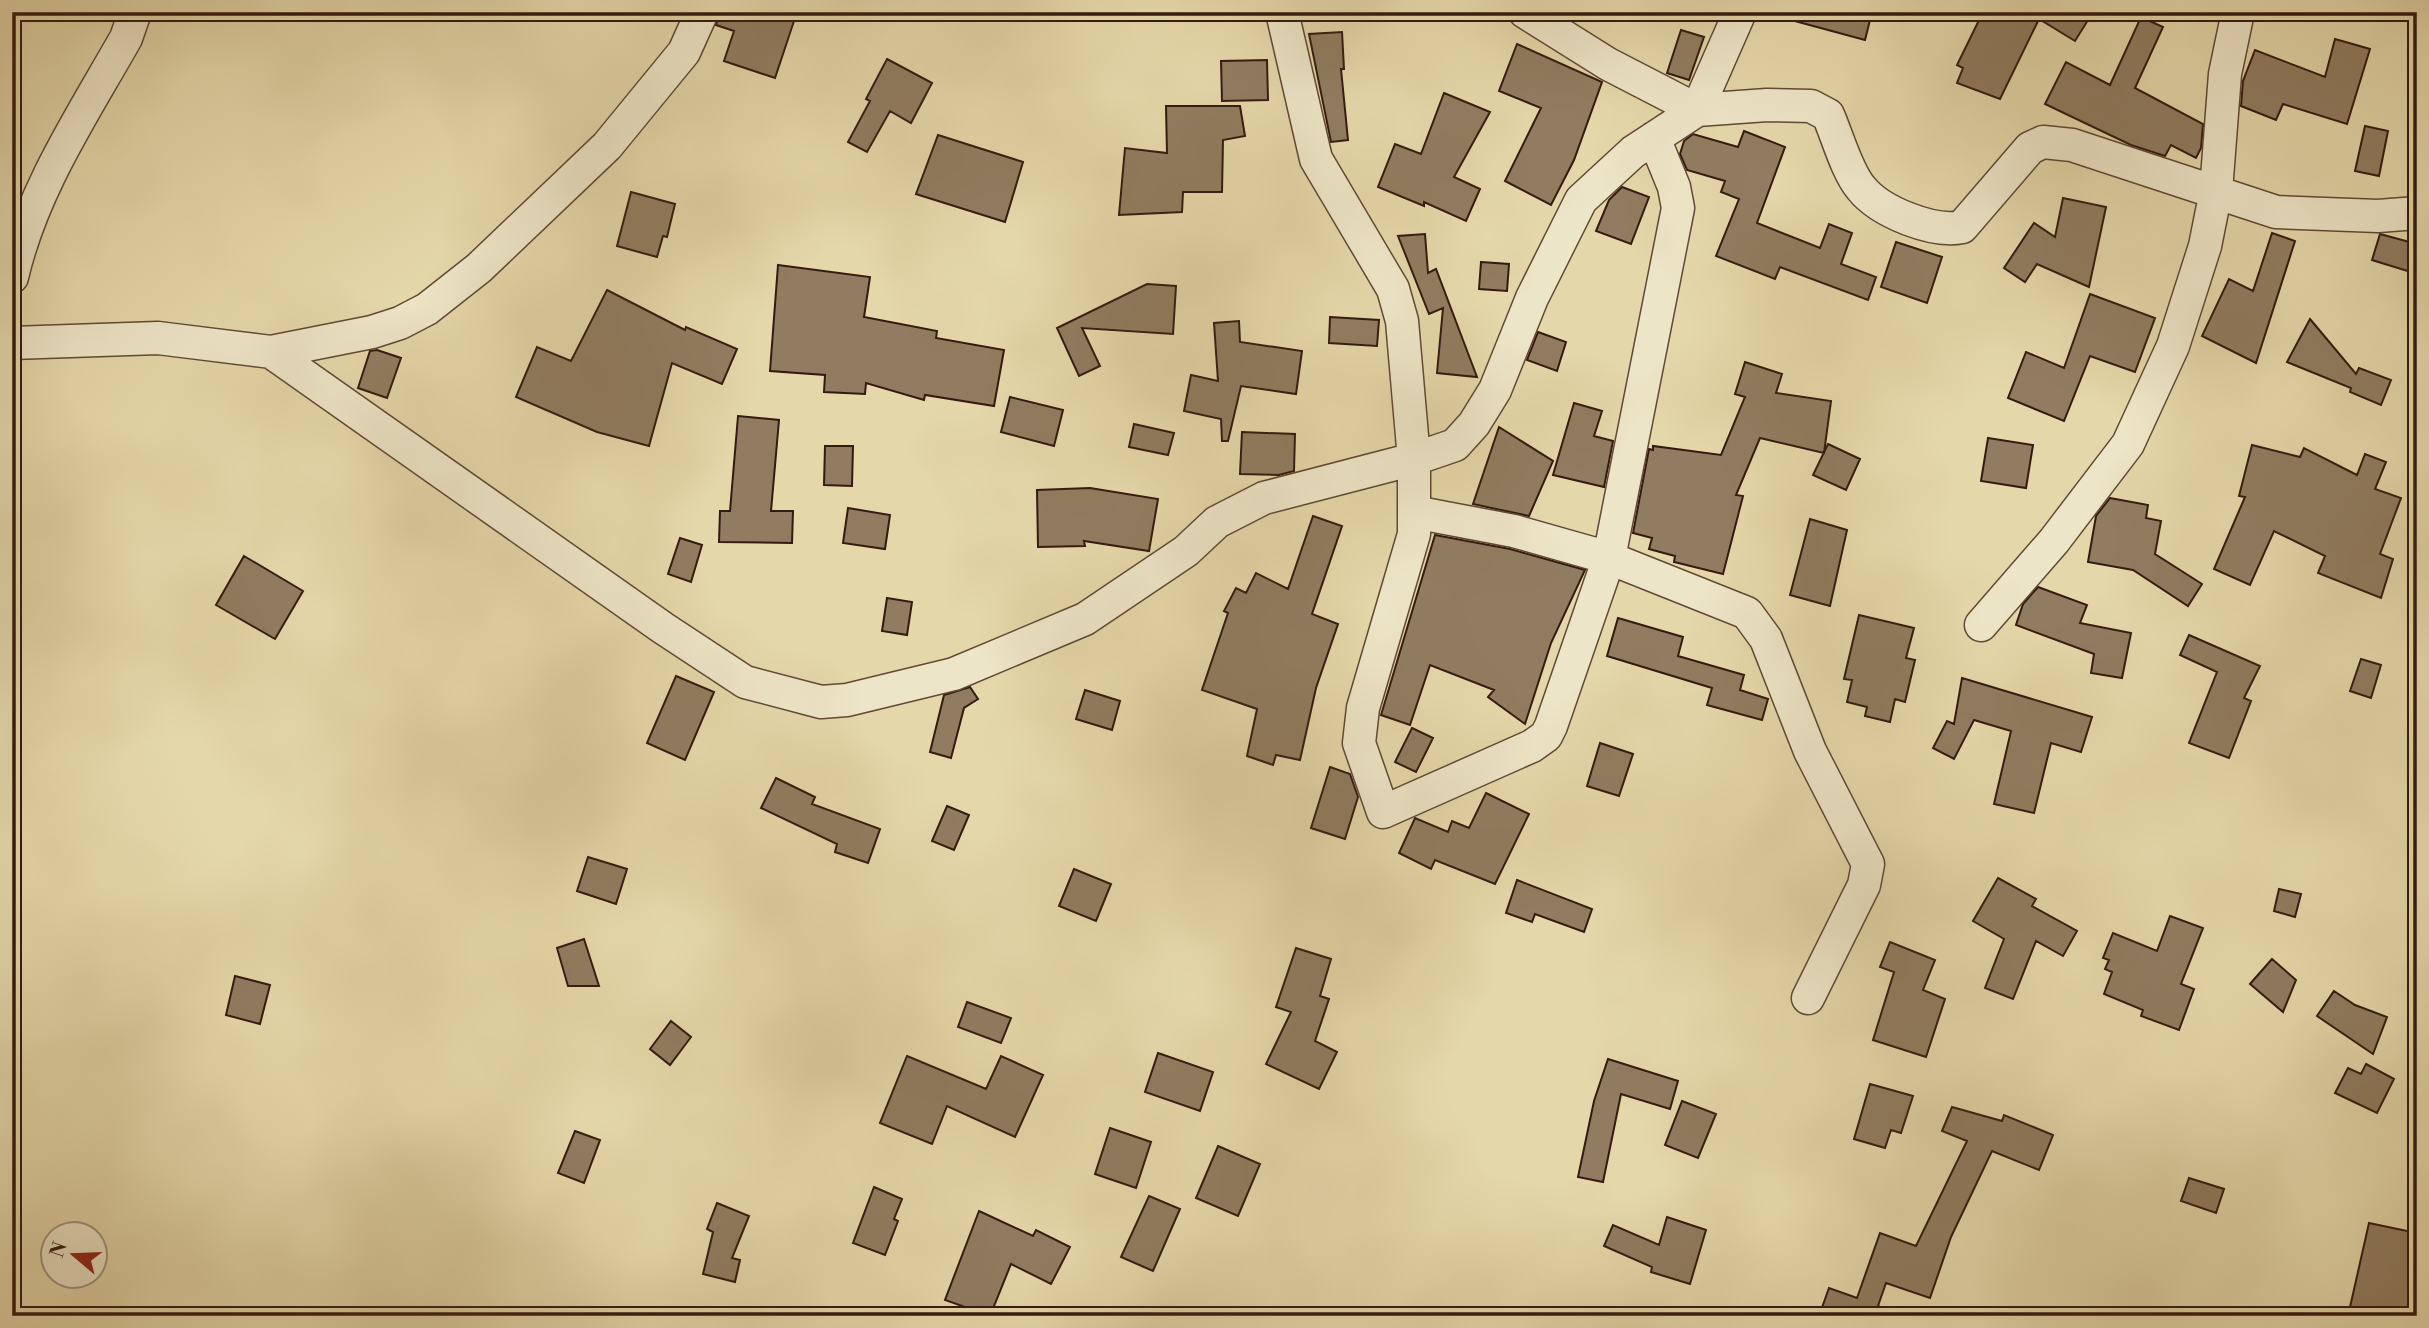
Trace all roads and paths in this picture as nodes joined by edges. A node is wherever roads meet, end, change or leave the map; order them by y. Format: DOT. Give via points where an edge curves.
graph roads {
  1 [pos="135,12"];
  2 [pos="702,12"];
  3 [pos="1282,12"];
  4 [pos="1525,12"];
  5 [pos="1740,12"];
  6 [pos="2238,12"];
  7 [pos="1697,110"];
  8 [pos="1654,138"];
  9 [pos="2216,191"];
  10 [pos="2417,213"];
  11 [pos="12,277"];
  12 [pos="12,343"];
  13 [pos="271,352"];
  14 [pos="1415,459"];
  15 [pos="1414,512"];
  16 [pos="1609,558"];
  17 [pos="1980,625"];
  18 [pos="1808,998"];
  1 -- 11 [label="street" via="126,38 39,196"];
  2 -- 13 [label="street" via="684,52 607,146 479,268 427,309 400,323"];
  3 -- 14 [label="street" via="1317,159 1399,305"];
  4 -- 7 [label="street" via="1608,64"];
  5 -- 7 [label="street"];
  6 -- 9 [label="street" via="2224,74"];
  7 -- 8 [label="street"];
  7 -- 9 [label="street" via="1767,105 1820,109 1828,115 1859,187 1880,204 1937,229 1962,227 2030,148 2043,142 2072,145"];
  8 -- 14 [label="street" via="1581,200 1532,298 1495,390 1474,424 1455,445"];
  8 -- 16 [label="street" via="1678,208"];
  9 -- 10 [label="street" via="2276,212"];
  9 -- 17 [label="street" via="2205,246 2179,328 2128,444 2054,541"];
  12 -- 13 [label="street" via="158,338"];
  13 -- 14 [label="street" via="745,682 821,702 954,674 1085,619 1186,551 1217,522 1264,498"];
  14 -- 15 [label="street"];
  15 -- 16 [label="street" via="1514,531"];
  15 -- 16 [label="street" via="1411,548 1360,729 1361,754 1383,813 1546,736"];
  16 -- 18 [label="street" via="1732,605 1758,624 1810,751 1868,864 1864,885"];
}
